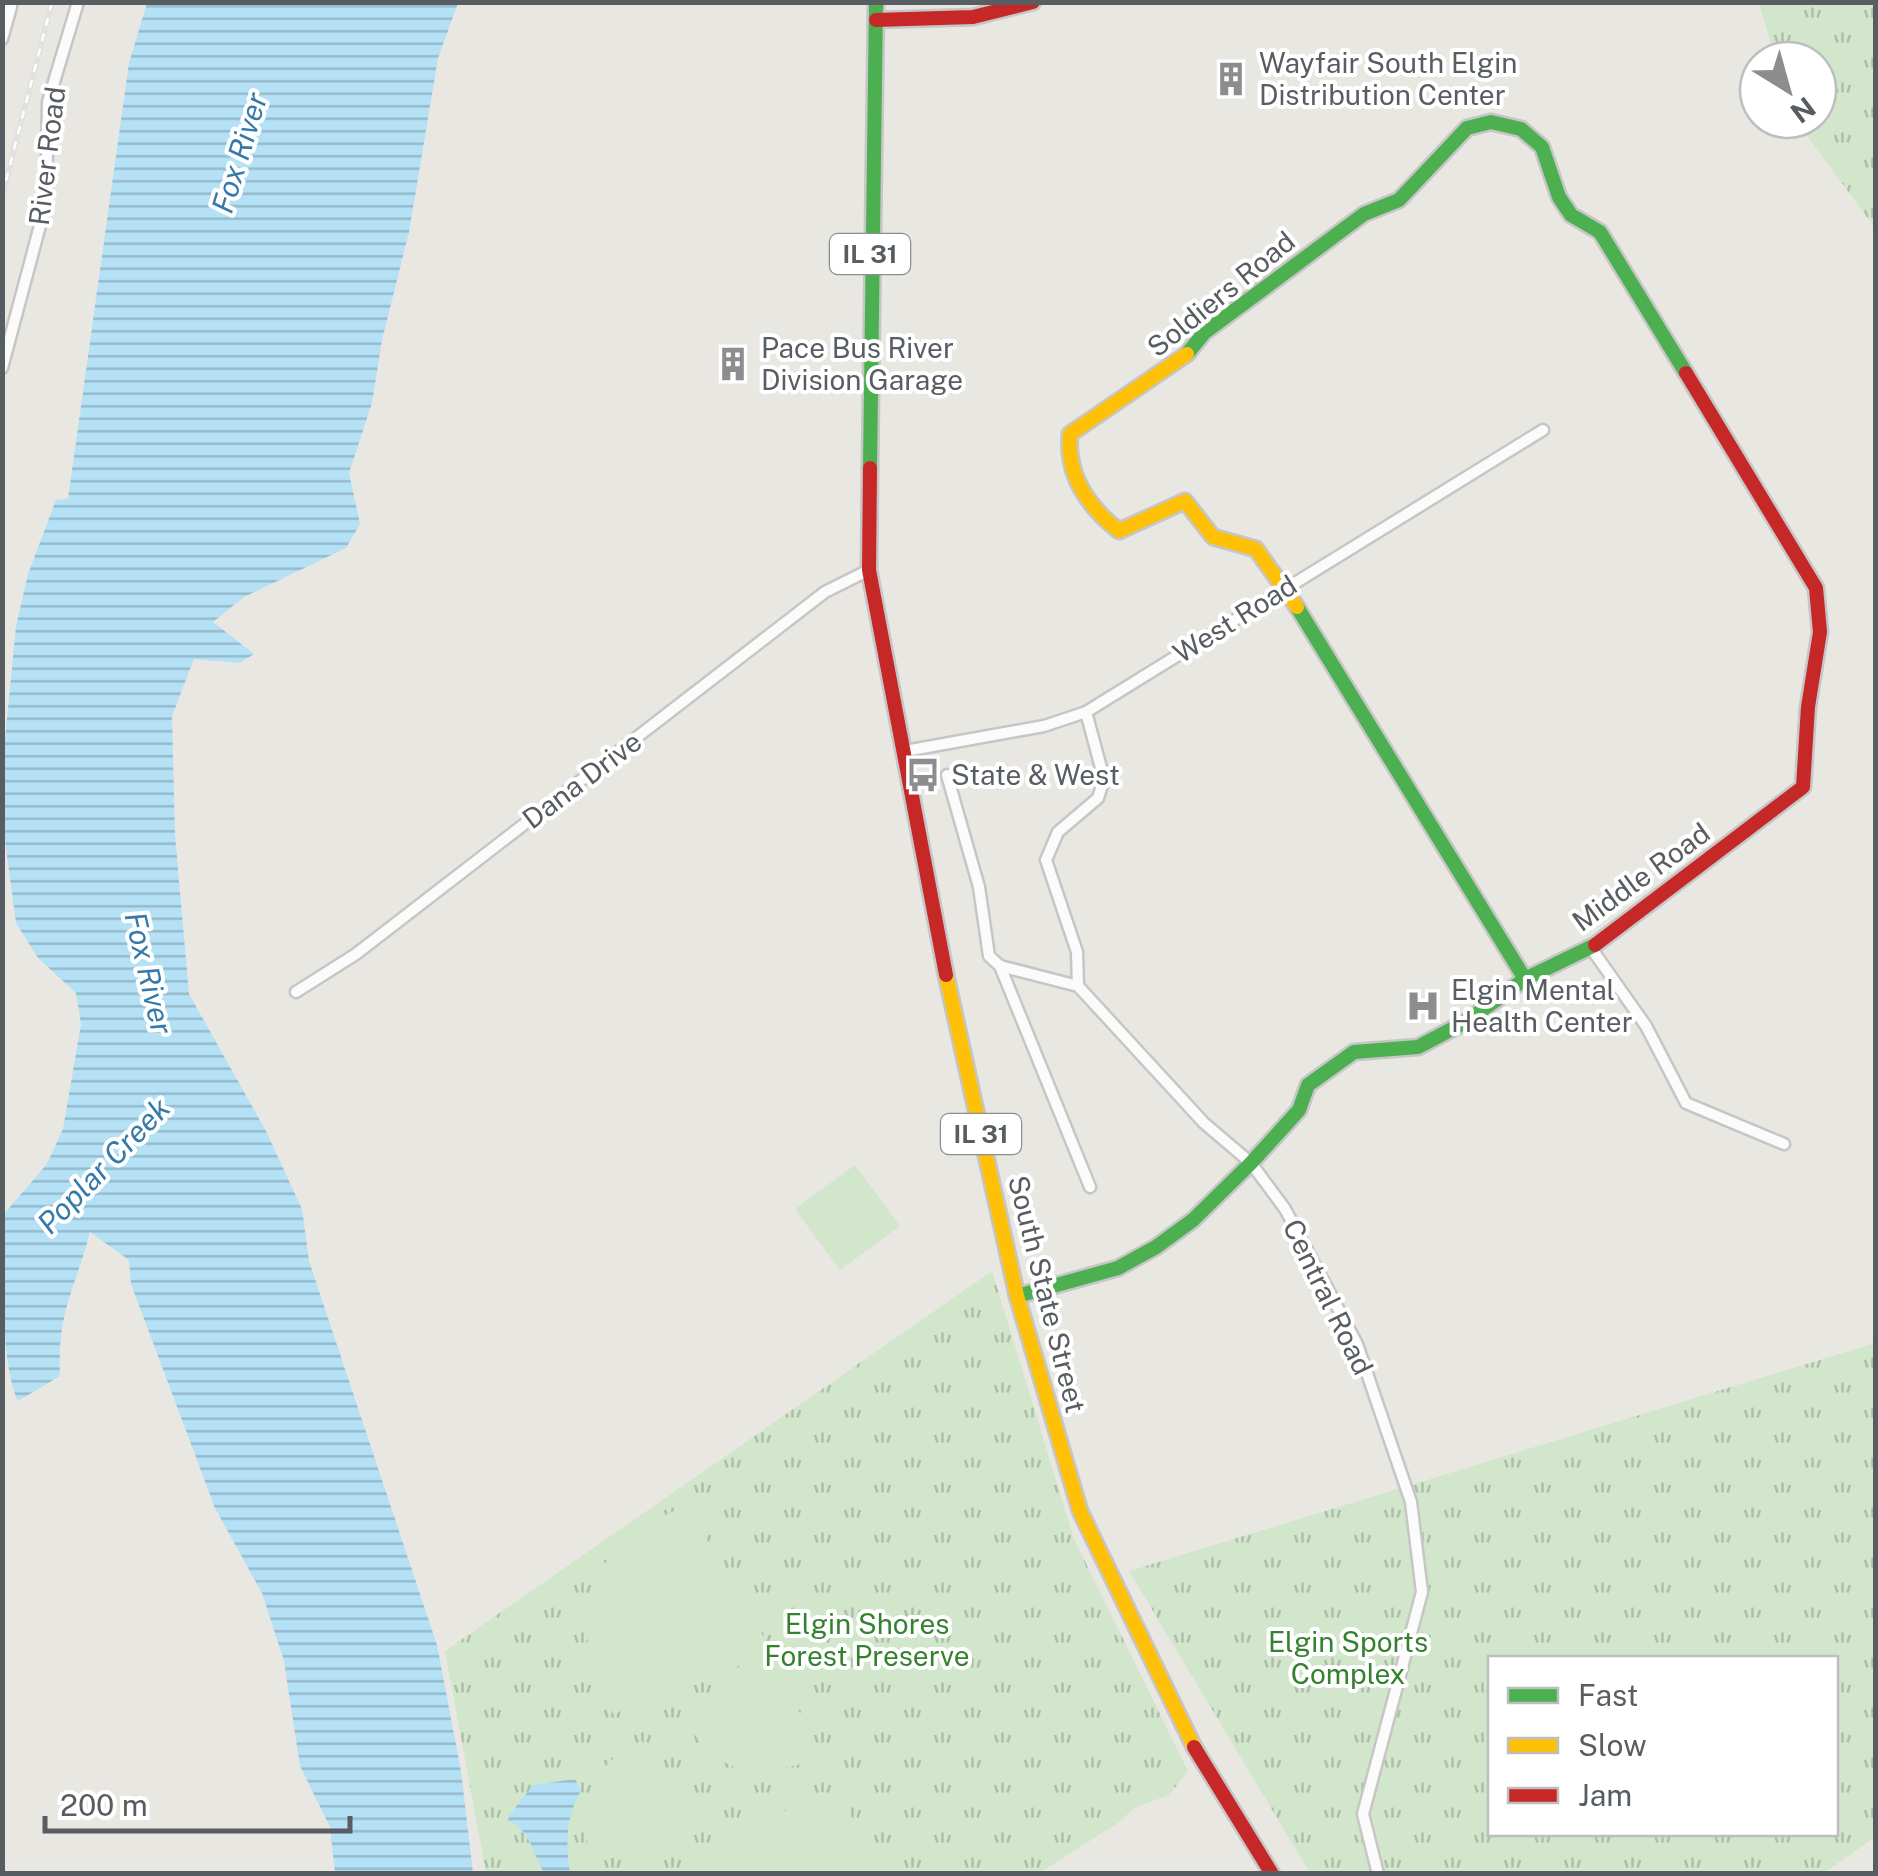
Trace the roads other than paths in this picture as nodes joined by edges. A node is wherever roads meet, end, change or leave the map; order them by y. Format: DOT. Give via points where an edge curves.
graph roads {
  1 [pos="78,2"];
  2 [pos="876,2"];
  3 [pos="1033,2"];
  4 [pos="7,6"];
  5 [pos="876,20"];
  6 [pos="2,39"];
  7 [pos="1674,356"];
  8 [pos="2,368"];
  9 [pos="1542,430"];
  10 [pos="868,570"];
  11 [pos="1284,588"];
  12 [pos="1086,712"];
  13 [pos="905,751"];
  14 [pos="947,775"];
  15 [pos="1590,948"];
  16 [pos="1000,966"];
  17 [pos="1525,980"];
  18 [pos="1078,986"];
  19 [pos="296,992"];
  20 [pos="1784,1144"];
  21 [pos="1251,1163"];
  22 [pos="1090,1188"];
  23 [pos="1017,1296"];
  24 [pos="1272,1874"];
  25 [pos="1378,1874"];
  1 -- 8 [label="street, River Road" via="48,102 46,203"];
  2 -- 5 [label="street, IL 31"];
  3 -- 5 [label="street" via="973,17"];
  4 -- 6 [label="street"];
  5 -- 10 [label="street, South State Street / IL 31"];
  7 -- 11 [label="street, Soldiers Road" via="1600,232 1571,215 1542,147 1521,129 1491,122 1467,128 1399,200 1364,214 1204,333 1176,366 1070,434 1066,455 1099,517 1120,531 1186,501 1212,537 1256,549"];
  7 -- 15 [label="street, Middle Road" via="1796,549 1820,600 1804,787"];
  9 -- 11 [label="street, West Road"];
  10 -- 13 [label="street, South State Street / IL 31"];
  10 -- 19 [label="street, Dana Drive" via="824,592 356,954"];
  11 -- 12 [label="street, West Road"];
  11 -- 17 [label="street, Soldiers Road"];
  12 -- 13 [label="street, West Road"];
  12 -- 18 [label="street" via="1104,779 1098,798 1058,832 1046,860 1077,952"];
  13 -- 23 [label="street, South State Street / IL 31" via="946,976"];
  14 -- 16 [label="street" via="979,887 989,956"];
  15 -- 17 [label="street, Middle Road"];
  15 -- 20 [label="street" via="1646,1026 1686,1103"];
  16 -- 18 [label="street"];
  16 -- 22 [label="street"];
  17 -- 21 [label="street, Middle Road" via="1418,1047 1354,1052 1308,1085 1299,1110"];
  18 -- 21 [label="street, Central Road" via="1204,1123"];
  21 -- 23 [label="street, Middle Road" via="1156,1247 1118,1268"];
  21 -- 25 [label="street, Central Road" via="1285,1208 1357,1344 1410,1502 1422,1592 1363,1814"];
  23 -- 24 [label="street, South State Street / IL 31" via="1080,1511 1183,1730"];
}
